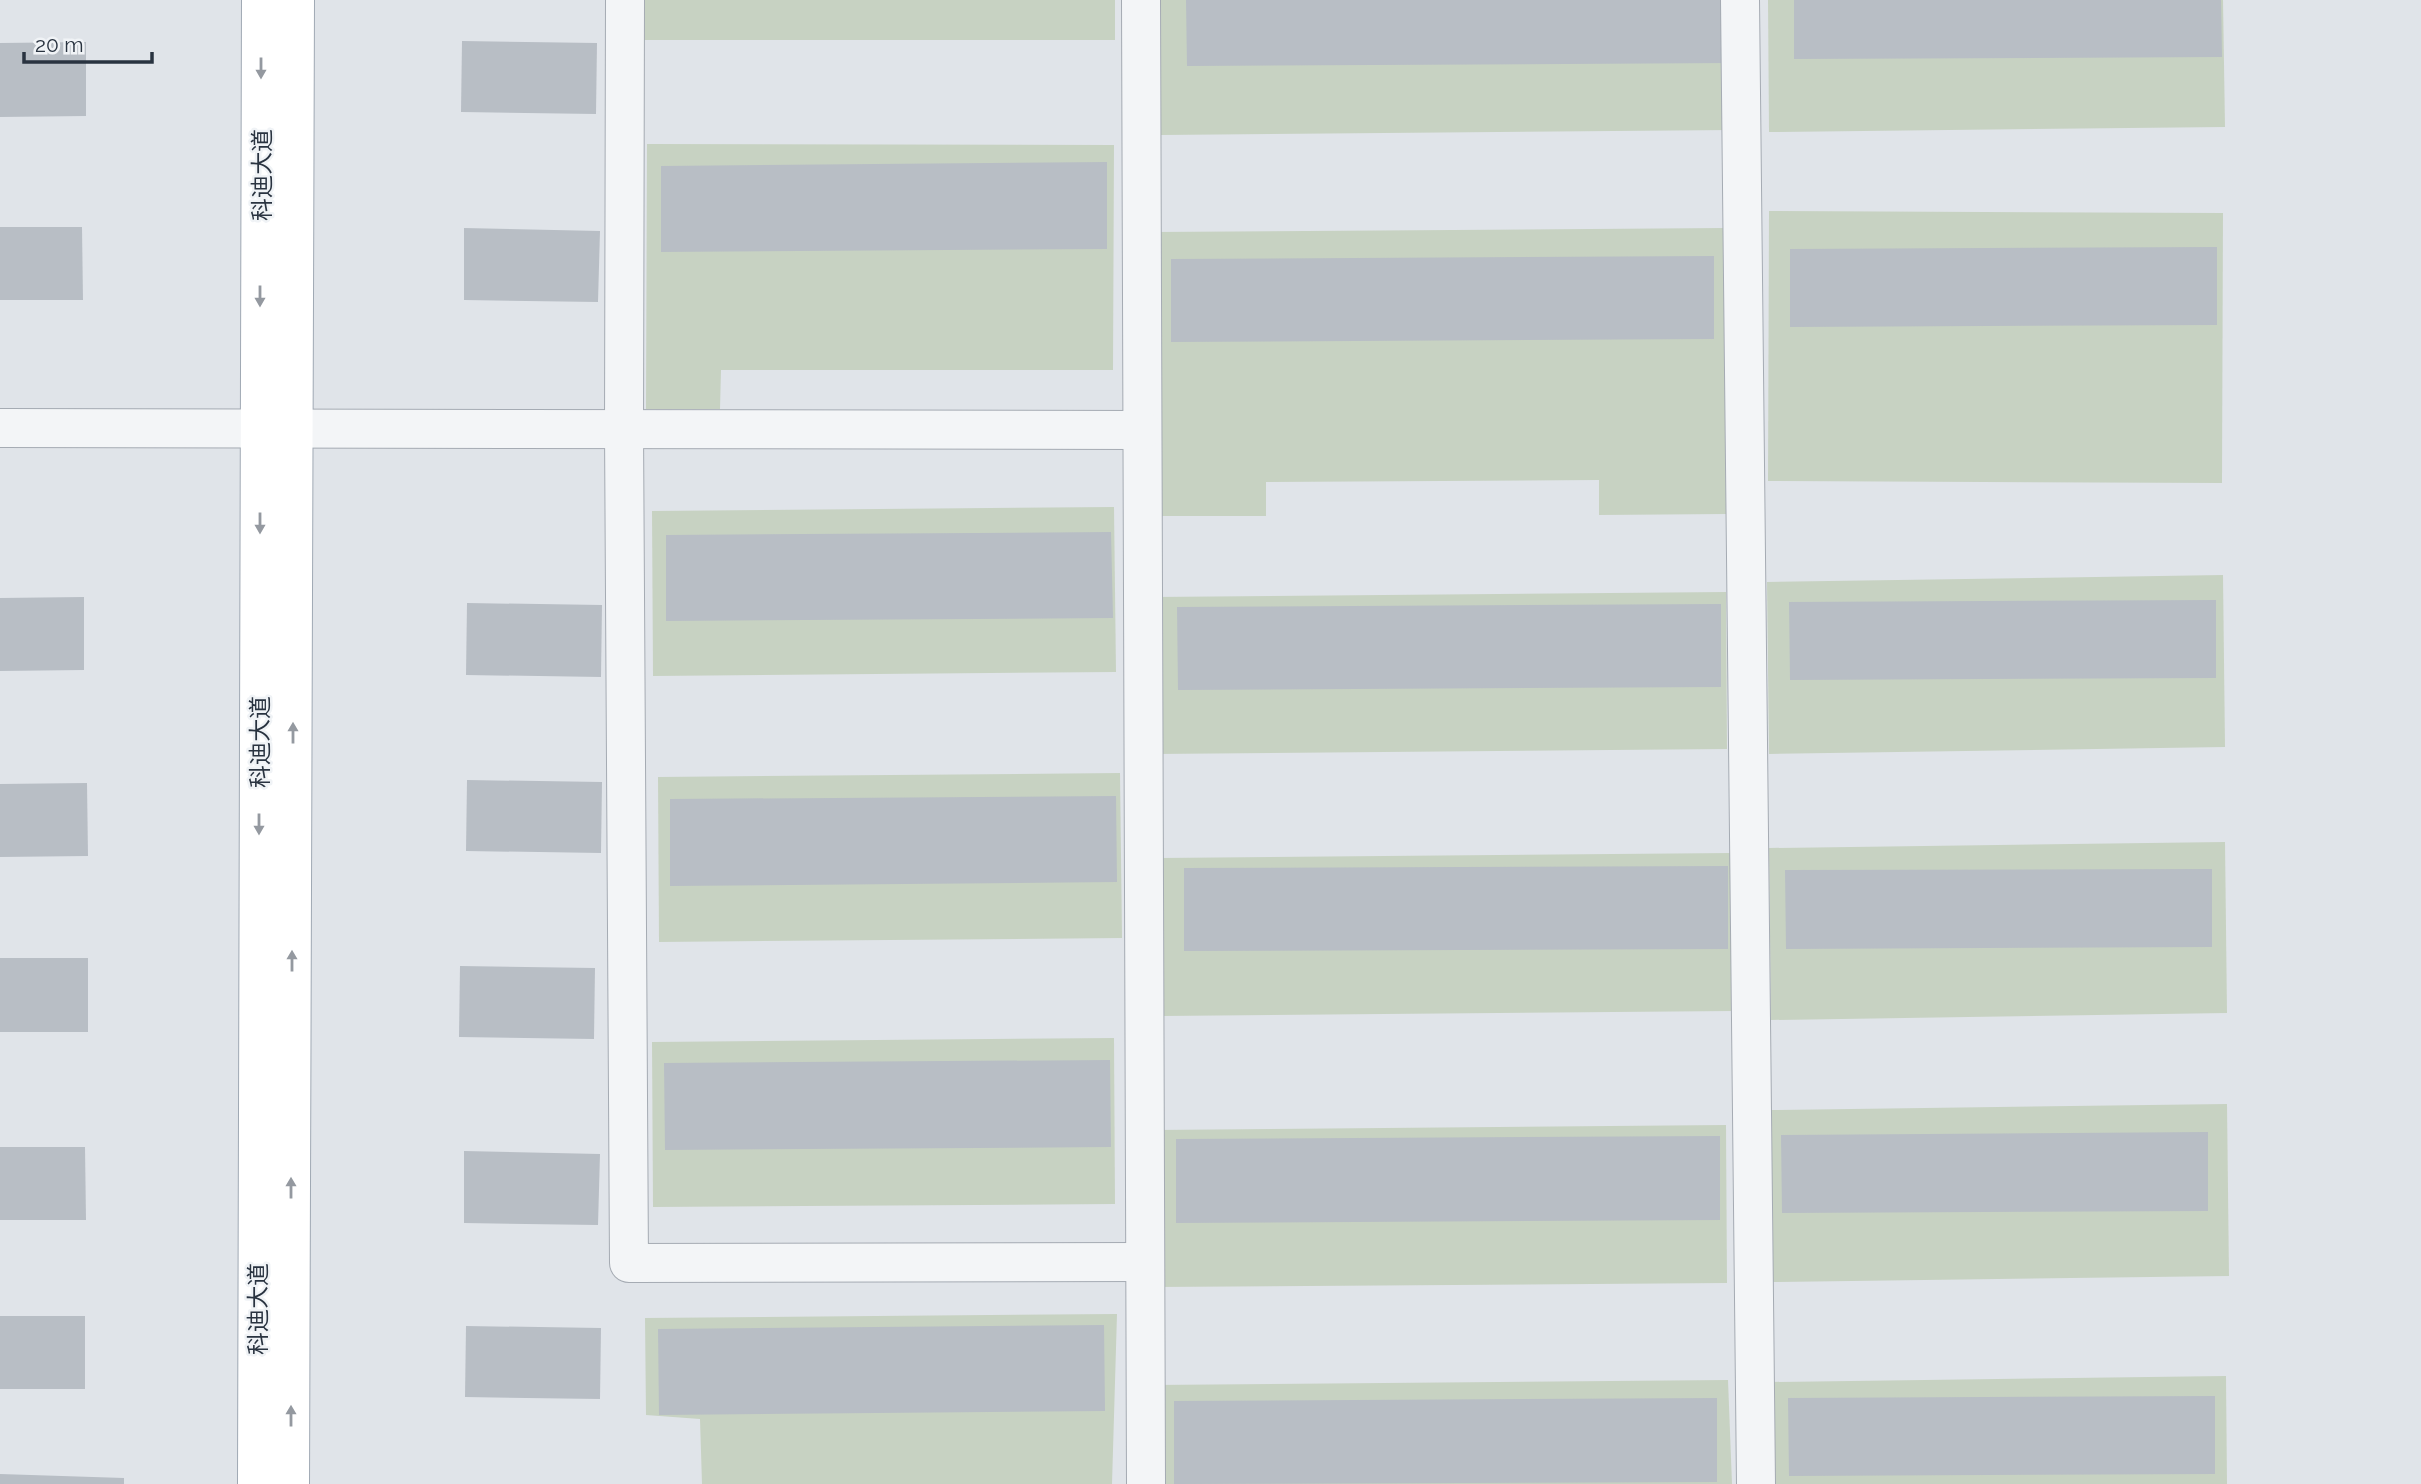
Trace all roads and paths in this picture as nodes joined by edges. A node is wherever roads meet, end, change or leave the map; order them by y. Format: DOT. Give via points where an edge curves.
graph roads {
  1 [pos="261,0"];
  2 [pos="295,0"];
  3 [pos="625,0"];
  4 [pos="1141,0"];
  5 [pos="1740,0"];
  6 [pos="0,428"];
  7 [pos="277,428"];
  8 [pos="624,429"];
  9 [pos="1142,430"];
  10 [pos="1145,1262"];
  11 [pos="257,1484"];
  12 [pos="290,1484"];
  13 [pos="1146,1484"];
  14 [pos="1756,1484"];
  1 -- 7 [label="main road, 科迪大道, one-way"];
  2 -- 7 [label="main road, 科迪大道"];
  3 -- 8 [label="lane"];
  4 -- 9 [label="lane"];
  5 -- 14 [label="lane"];
  6 -- 7 [label="lane"];
  7 -- 8 [label="lane"];
  7 -- 11 [label="main road, 科迪大道, one-way"];
  12 -- 7 [label="main road, 科迪大道, one-way"];
  8 -- 9 [label="lane"];
  8 -- 10 [label="lane" via="629,1263"];
  9 -- 10 [label="lane"];
  10 -- 13 [label="lane"];
}
